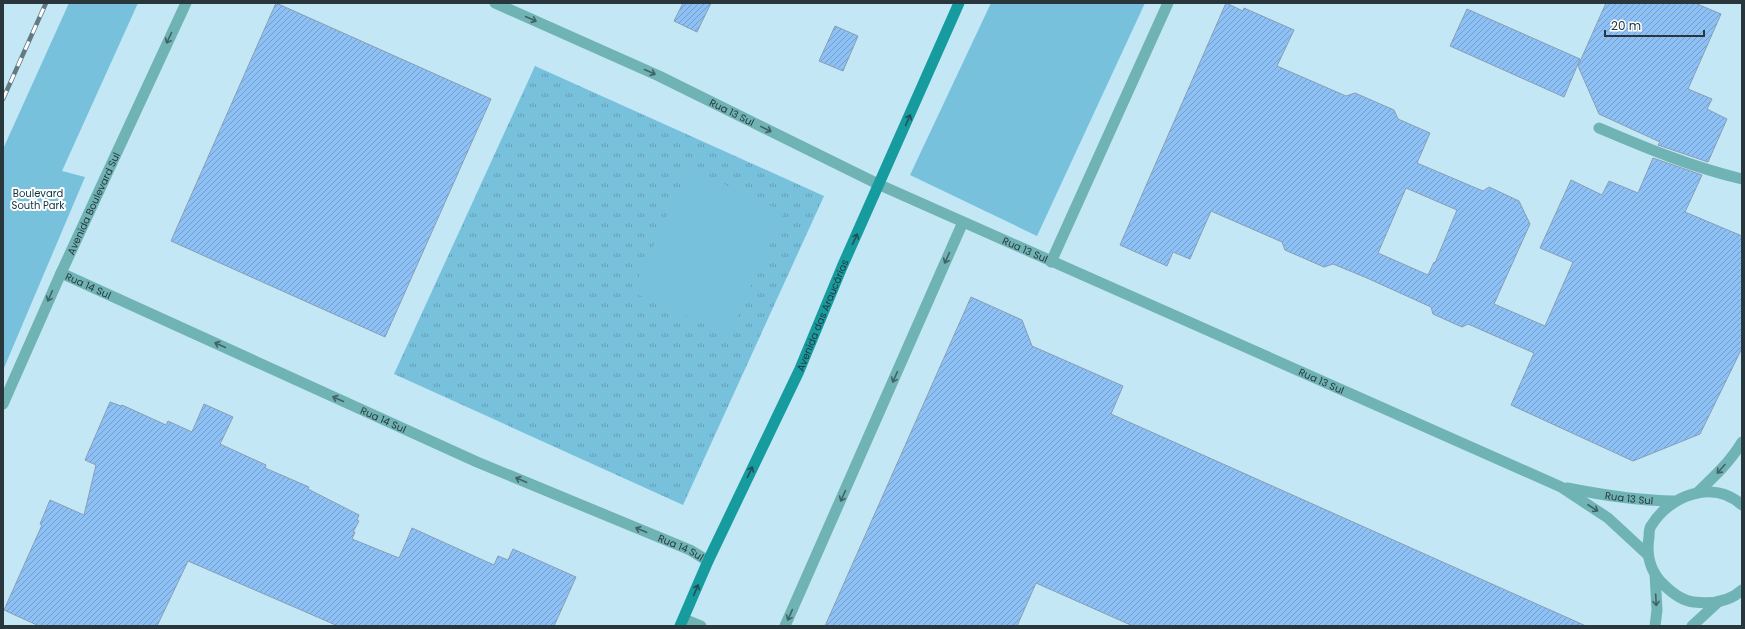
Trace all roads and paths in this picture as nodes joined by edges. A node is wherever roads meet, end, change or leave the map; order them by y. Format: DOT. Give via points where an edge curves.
graph roads {
  1 [pos="186,3"];
  2 [pos="495,3"];
  3 [pos="960,3"];
  4 [pos="1168,3"];
  5 [pos="1599,128"];
  6 [pos="1742,179"];
  7 [pos="880,185"];
  8 [pos="963,222"];
  9 [pos="1051,262"];
  10 [pos="61,273"];
  11 [pos="3,404"];
  12 [pos="1742,442"];
  13 [pos="1561,487"];
  14 [pos="1697,493"];
  15 [pos="1674,501"];
  16 [pos="1742,505"];
  17 [pos="1648,555"];
  18 [pos="708,561"];
  19 [pos="1654,574"];
  20 [pos="1741,592"];
  21 [pos="1718,602"];
  22 [pos="682,622"];
  23 [pos="701,626"];
  24 [pos="785,626"];
  25 [pos="1655,626"];
  26 [pos="1692,626"];
  1 -- 10 [label="street, Avenida Boulevard Sul, one-way"];
  2 -- 7 [label="street, Rua 13 Sul, one-way" via="659,76"];
  7 -- 3 [label="main road, Avenida das Araucárias, one-way"];
  4 -- 9 [label="street"];
  5 -- 6 [label="street" via="1658,154"];
  7 -- 8 [label="street, Rua 13 Sul"];
  18 -- 7 [label="main road, Avenida das Araucárias, one-way" via="798,371"];
  8 -- 9 [label="street, Rua 13 Sul"];
  8 -- 24 [label="street, one-way"];
  9 -- 13 [label="street, Rua 13 Sul"];
  10 -- 11 [label="street, Avenida Boulevard Sul, one-way"];
  18 -- 10 [label="street, Rua 14 Sul, one-way" via="690,550 477,462"];
  12 -- 14 [label="street, one-way" via="1734,455"];
  13 -- 15 [label="street, Rua 13 Sul" via="1616,498"];
  13 -- 17 [label="street, Rua 13 Sul, one-way" via="1608,518"];
  14 -- 15 [label="street"];
  14 -- 16 [label="street" via="1707,491 1724,494"];
  15 -- 17 [label="street" via="1650,527"];
  17 -- 19 [label="street"];
  22 -- 18 [label="main road, Avenida das Araucárias, one-way"];
  19 -- 21 [label="street" via="1673,594 1690,602"];
  19 -- 25 [label="street, one-way" via="1657,610"];
  20 -- 21 [label="street"];
  21 -- 26 [label="street"];
  22 -- 23 [label="street"];
}
